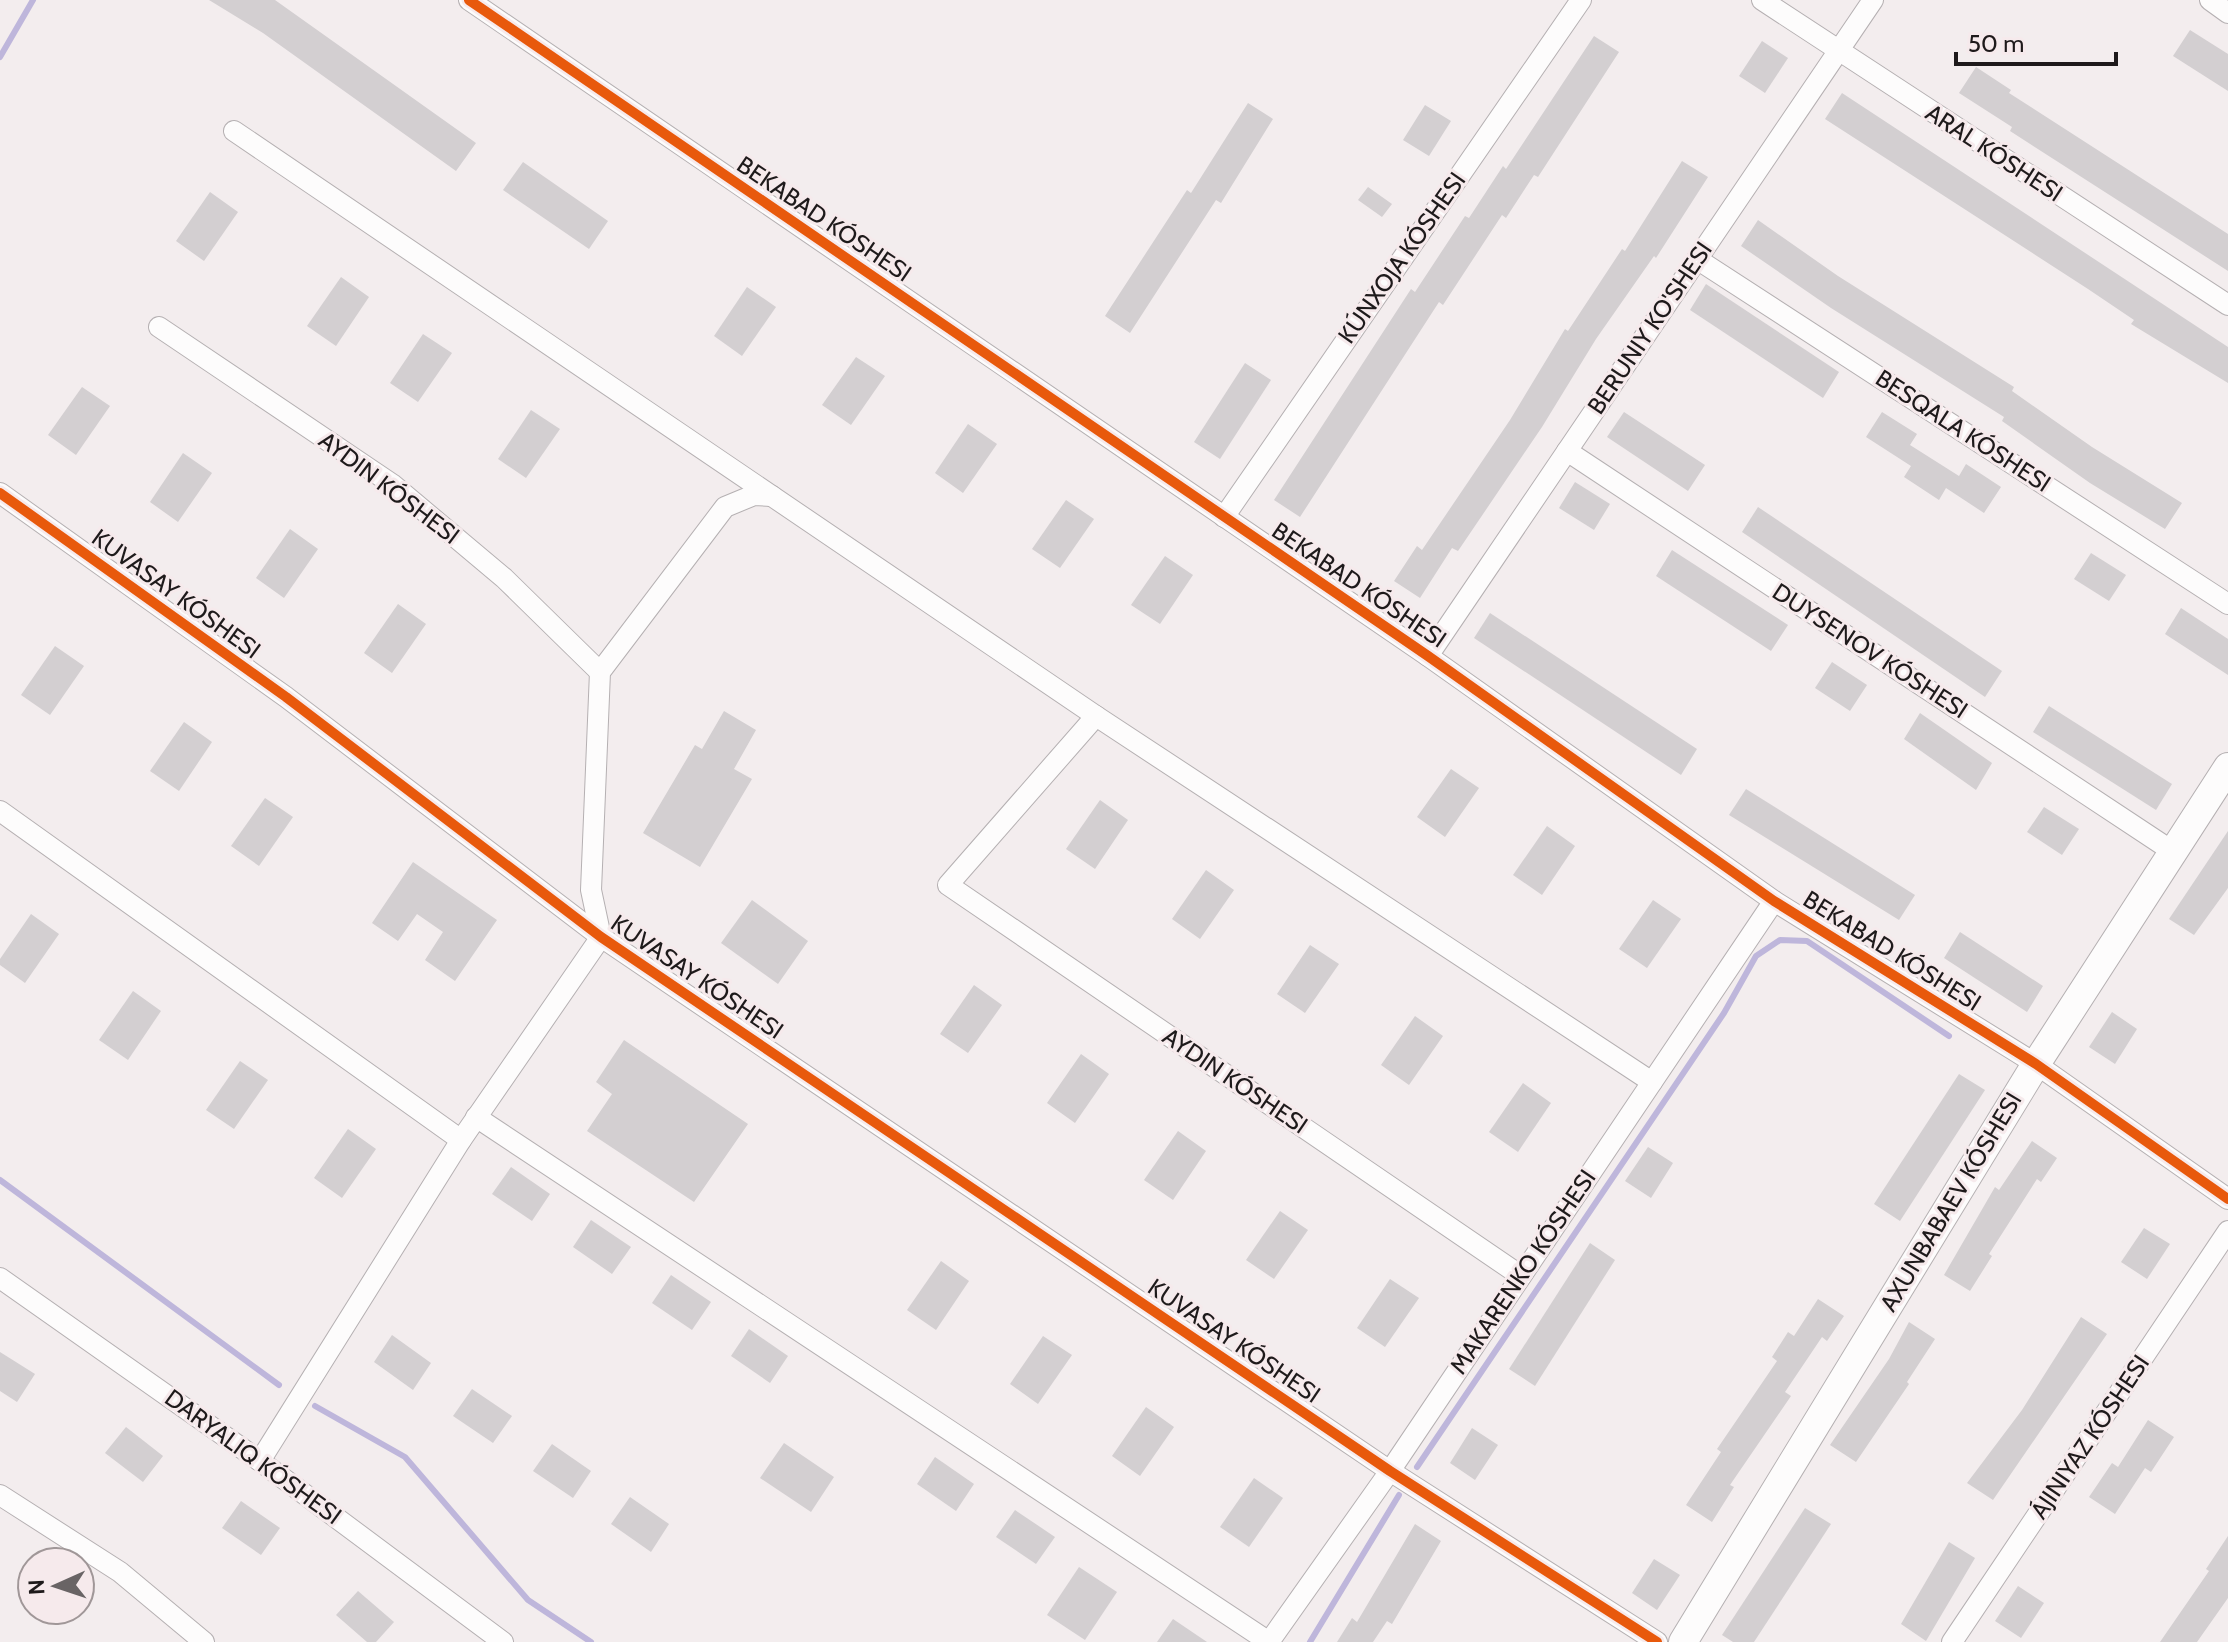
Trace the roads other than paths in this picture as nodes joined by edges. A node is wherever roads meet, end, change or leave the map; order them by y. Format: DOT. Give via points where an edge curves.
graph roads {
  1 [pos="469,0"];
  2 [pos="1581,0"];
  3 [pos="1762,0"];
  4 [pos="1873,0"];
  5 [pos="2210,0"];
  6 [pos="2228,13"];
  7 [pos="1838,51"];
  8 [pos="234,131"];
  9 [pos="1697,259"];
  10 [pos="2228,305"];
  11 [pos="159,327"];
  12 [pos="1567,451"];
  13 [pos="0,493"];
  14 [pos="772,496"];
  15 [pos="1224,517"];
  16 [pos="2228,604"];
  17 [pos="1428,656"];
  18 [pos="600,672"];
  19 [pos="1096,716"];
  20 [pos="2228,767"];
  21 [pos="0,811"];
  22 [pos="2172,851"];
  23 [pos="1774,901"];
  24 [pos="601,937"];
  25 [pos="2036,1064"];
  26 [pos="1652,1082"];
  27 [pos="476,1117"];
  28 [pos="461,1140"];
  29 [pos="2228,1199"];
  30 [pos="2228,1231"];
  31 [pos="1521,1276"];
  32 [pos="0,1278"];
  33 [pos="260,1461"];
  34 [pos="1390,1471"];
  35 [pos="0,1495"];
  36 [pos="204,1642"];
  37 [pos="503,1642"];
  38 [pos="1269,1642"];
  39 [pos="1657,1642"];
  40 [pos="1683,1642"];
  41 [pos="1952,1642"];
  1 -- 15 [label="street, BEKABAD KÓSHESI"];
  2 -- 15 [label="street, KÚNXOJA KÓSHESI"];
  3 -- 7 [label="street, ARAL KÓSHESI"];
  4 -- 7 [label="street, BERUNIY KO'SHESI"];
  5 -- 6 [label="street"];
  7 -- 9 [label="street, BERUNIY KO'SHESI"];
  7 -- 10 [label="street, ARAL KÓSHESI"];
  8 -- 14 [label="street"];
  9 -- 12 [label="street, BERUNIY KO'SHESI"];
  9 -- 16 [label="street, BESQALA KÓSHESI"];
  11 -- 18 [label="street" via="392,484 504,578"];
  12 -- 17 [label="street, BERUNIY KO'SHESI"];
  12 -- 22 [label="street, DUYSENOV KÓSHESI"];
  13 -- 24 [label="street, KUVASAY KÓSHESI" via="286,697"];
  14 -- 18 [label="street" via="754,495 725,507"];
  14 -- 19 [label="street"];
  15 -- 17 [label="street, BEKABAD KÓSHESI"];
  17 -- 23 [label="street, BEKABAD KÓSHESI"];
  18 -- 24 [label="street" via="591,890"];
  19 -- 26 [label="street"];
  19 -- 31 [label="street" via="948,885"];
  20 -- 22 [label="street, AXUNBABAEV KÓSHESI"];
  21 -- 28 [label="street"];
  22 -- 25 [label="street, AXUNBABAEV KÓSHESI"];
  23 -- 25 [label="street, BEKABAD KÓSHESI"];
  23 -- 26 [label="street, MAKARENKO KÓSHESI"];
  24 -- 27 [label="street"];
  24 -- 34 [label="street, KUVASAY KÓSHESI"];
  25 -- 29 [label="street, BEKABAD KÓSHESI"];
  25 -- 40 [label="street, AXUNBABAEV KÓSHESI"];
  26 -- 31 [label="street, MAKARENKO KÓSHESI"];
  27 -- 28 [label="street"];
  27 -- 38 [label="street"];
  28 -- 33 [label="street"];
  30 -- 41 [label="street, ÁJINIYAZ KÓSHESI"];
  31 -- 34 [label="street, MAKARENKO KÓSHESI"];
  32 -- 33 [label="street"];
  33 -- 37 [label="street"];
  34 -- 38 [label="street, MAKARENKO KÓSHESI"];
  34 -- 39 [label="street, KUVASAY KÓSHESI"];
  35 -- 36 [label="street" via="120,1572"];
}
